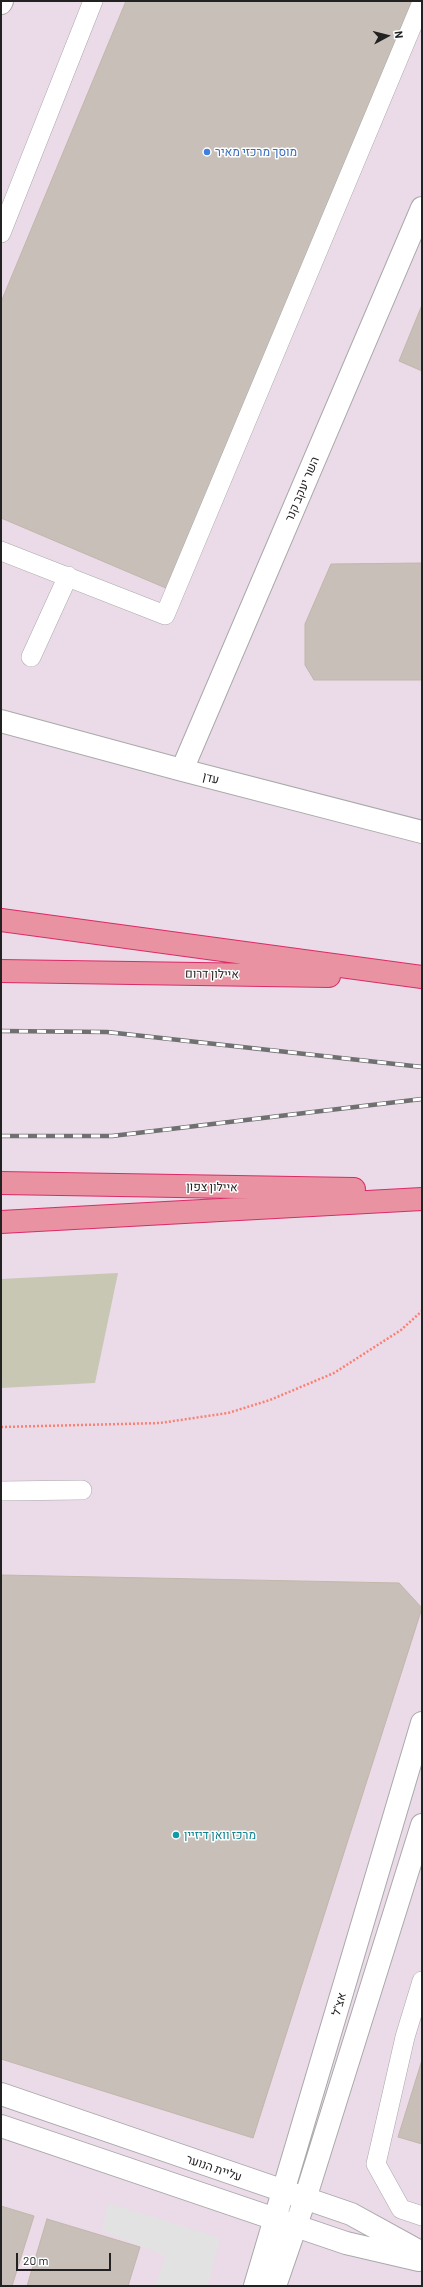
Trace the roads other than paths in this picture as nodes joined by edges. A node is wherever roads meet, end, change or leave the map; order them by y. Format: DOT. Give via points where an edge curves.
graph roads {
  1 [pos="93,1"];
  2 [pos="422,2"];
  3 [pos="422,208"];
  4 [pos="1,233"];
  5 [pos="1,550"];
  6 [pos="68,576"];
  7 [pos="31,657"];
  8 [pos="1,721"];
  9 [pos="182,770"];
  10 [pos="422,832"];
  11 [pos="1,920"];
  12 [pos="1,971"];
  13 [pos="422,977"];
  14 [pos="1,1183"];
  15 [pos="422,1191"];
  16 [pos="422,1199"];
  17 [pos="1,1222"];
  18 [pos="82,1490"];
  19 [pos="1,1491"];
  20 [pos="422,1723"];
  21 [pos="422,1825"];
  22 [pos="422,1981"];
  23 [pos="1,2094"];
  24 [pos="1,2126"];
  25 [pos="284,2192"];
  26 [pos="305,2199"];
  27 [pos="422,2216"];
  28 [pos="286,2222"];
  29 [pos="422,2254"];
  30 [pos="422,2261"];
  31 [pos="255,2286"];
  32 [pos="275,2286"];
  1 -- 4 [label="lane"];
  2 -- 6 [label="lane" via="165,615"];
  3 -- 9 [label="street, השר יעקב קנר"];
  5 -- 6 [label="lane"];
  6 -- 7 [label="lane"];
  8 -- 9 [label="street, עדן"];
  9 -- 10 [label="street, עדן"];
  11 -- 13 [label="highway"];
  12 -- 13 [label="highway, איילון דרום"];
  14 -- 15 [label="highway, איילון צפון"];
  16 -- 17 [label="highway"];
  18 -- 19 [label="lane"];
  20 -- 25 [label="street, אצ\"ל"];
  21 -- 26 [label="street, אצ\"ל"];
  22 -- 27 [label="lane" via="405,2037 376,2164 401,2209"];
  23 -- 25 [label="street, עליית הנוער"];
  24 -- 28 [label="street"];
  25 -- 26 [label="street, עליית הנוער"];
  25 -- 28 [label="street, אצ\"ל"];
  26 -- 28 [label="street, אצ\"ל"];
  26 -- 29 [label="street, עליית הנוער" via="351,2214"];
  28 -- 30 [label="street" via="346,2243"];
  28 -- 31 [label="street, אצ\"ל"];
  28 -- 32 [label="street, אצ\"ל"];
}
